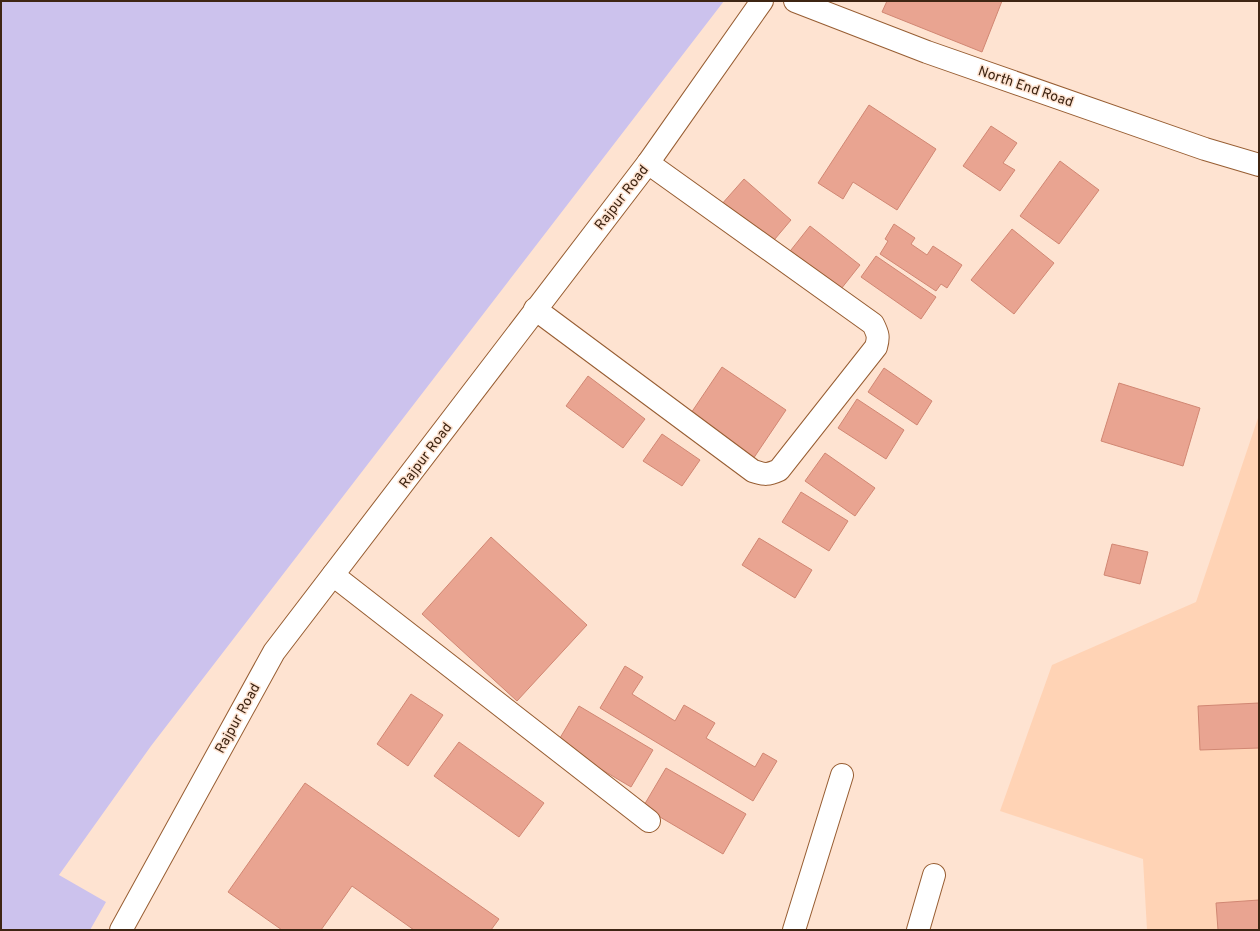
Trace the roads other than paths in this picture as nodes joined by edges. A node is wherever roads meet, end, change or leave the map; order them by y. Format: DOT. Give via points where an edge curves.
graph roads {
  1 [pos="762,1"];
  2 [pos="795,1"];
  3 [pos="648,163"];
  4 [pos="1259,165"];
  5 [pos="536,309"];
  6 [pos="333,575"];
  7 [pos="842,775"];
  8 [pos="649,821"];
  9 [pos="934,875"];
  10 [pos="121,930"];
  11 [pos="794,930"];
  12 [pos="918,930"];
  1 -- 3 [label="street, Rajpur Road"];
  2 -- 4 [label="street, North End Road" via="927,52"];
  3 -- 5 [label="street, Rajpur Road"];
  3 -- 5 [label="street" via="873,324 878,333 876,347 779,470 762,474 753,471"];
  5 -- 6 [label="street, Rajpur Road"];
  6 -- 8 [label="street"];
  6 -- 10 [label="street, Rajpur Road" via="274,652"];
  7 -- 11 [label="street"];
  9 -- 12 [label="street"];
}
